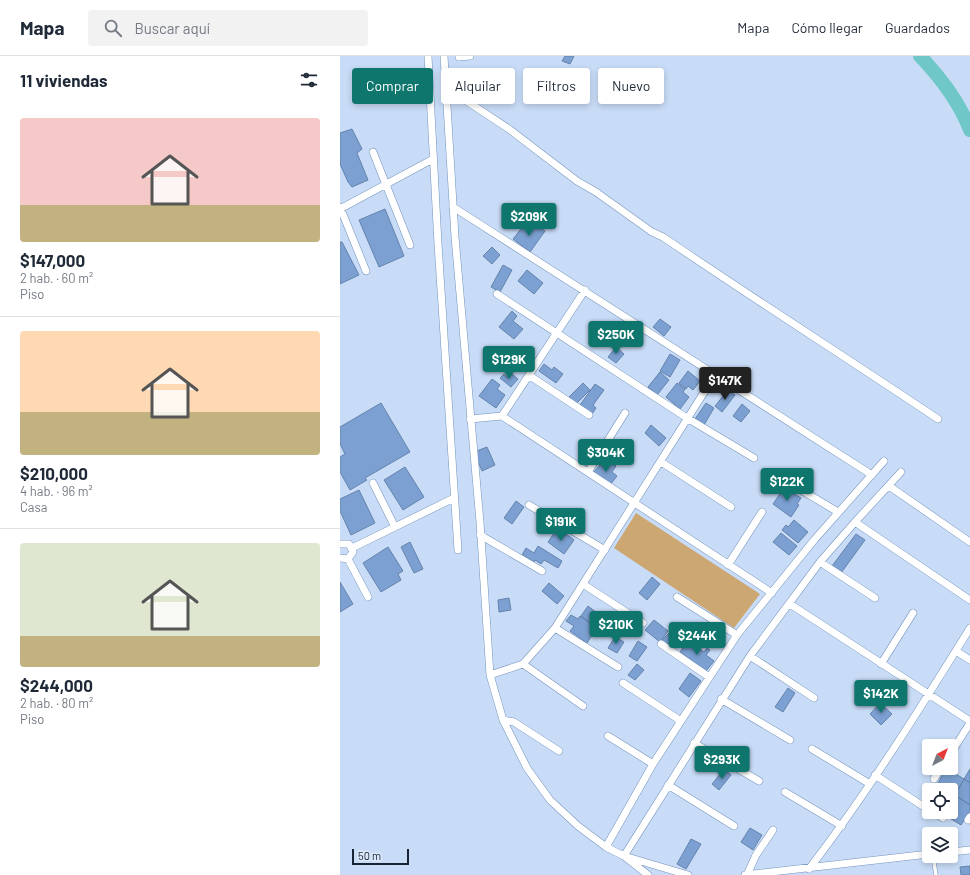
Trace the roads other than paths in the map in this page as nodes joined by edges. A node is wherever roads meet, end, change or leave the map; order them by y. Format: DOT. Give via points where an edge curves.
graph roads {
  1 [pos="428,56"];
  2 [pos="444,56"];
  3 [pos="470,56"];
  4 [pos="459,57"];
  5 [pos="445,68"];
  6 [pos="447,104"];
  7 [pos="471,104"];
  8 [pos="373,152"];
  9 [pos="433,159"];
  10 [pos="387,184"];
  11 [pos="453,207"];
  12 [pos="340,208"];
  13 [pos="410,245"];
  14 [pos="366,271"];
  15 [pos="584,290"];
  16 [pos="496,294"];
  17 [pos="557,334"];
  18 [pos="715,375"];
  19 [pos="530,376"];
  20 [pos="625,413"];
  21 [pos="589,415"];
  22 [pos="502,416"];
  23 [pos="687,418"];
  24 [pos="470,419"];
  25 [pos="938,419"];
  26 [pos="754,458"];
  27 [pos="884,461"];
  28 [pos="661,462"];
  29 [pos="588,472"];
  30 [pos="901,472"];
  31 [pos="776,475"];
  32 [pos="872,475"];
  33 [pos="373,483"];
  34 [pos="889,486"];
  35 [pos="454,498"];
  36 [pos="634,504"];
  37 [pos="529,505"];
  38 [pos="731,507"];
  39 [pos="762,512"];
  40 [pos="838,512"];
  41 [pos="854,522"];
  42 [pos="395,527"];
  43 [pos="480,535"];
  44 [pos="970,542"];
  45 [pos="340,544"];
  46 [pos="352,548"];
  47 [pos="458,550"];
  48 [pos="605,550"];
  49 [pos="340,558"];
  50 [pos="348,558"];
  51 [pos="820,562"];
  52 [pos="728,565"];
  53 [pos="542,571"];
  54 [pos="583,584"];
  55 [pos="772,593"];
  56 [pos="368,597"];
  57 [pos="677,597"];
  58 [pos="874,598"];
  59 [pos="970,600"];
  60 [pos="790,604"];
  61 [pos="913,613"];
  62 [pos="643,623"];
  63 [pos="555,628"];
  64 [pos="970,628"];
  65 [pos="737,635"];
  66 [pos="661,644"];
  67 [pos="956,651"];
  68 [pos="750,656"];
  69 [pos="970,660"];
  70 [pos="523,664"];
  71 [pos="881,664"];
  72 [pos="618,666"];
  73 [pos="490,675"];
  74 [pos="708,676"];
  75 [pos="623,683"];
  76 [pos="929,694"];
  77 [pos="814,698"];
  78 [pos="721,699"];
  79 [pos="583,706"];
  80 [pos="503,720"];
  81 [pos="681,721"];
  82 [pos="970,722"];
  83 [pos="608,736"];
  84 [pos="790,740"];
  85 [pos="958,742"];
  86 [pos="694,743"];
  87 [pos="812,749"];
  88 [pos="559,751"];
  89 [pos="653,764"];
  90 [pos="875,775"];
  91 [pos="937,775"];
  92 [pos="934,779"];
  93 [pos="759,781"];
  94 [pos="870,784"];
  95 [pos="668,785"];
  96 [pos="785,792"];
  97 [pos="922,805"];
  98 [pos="734,826"];
  99 [pos="842,826"];
  100 [pos="773,830"];
  101 [pos="606,847"];
  102 [pos="970,850"];
  103 [pos="958,851"];
  104 [pos="922,855"];
  105 [pos="624,856"];
  106 [pos="933,863"];
  107 [pos="810,869"];
  108 [pos="781,872"];
  109 [pos="648,875"];
  110 [pos="688,875"];
  111 [pos="746,875"];
  112 [pos="936,875"];
  1 -- 9 [label="street"];
  2 -- 5 [label="street"];
  3 -- 4 [label="street"];
  6 -- 11 [label="street"];
  7 -- 25 [label="street" via="652,232"];
  8 -- 10 [label="street"];
  9 -- 10 [label="street"];
  9 -- 35 [label="street"];
  10 -- 12 [label="street"];
  10 -- 13 [label="street"];
  11 -- 15 [label="street"];
  11 -- 24 [label="street"];
  12 -- 14 [label="street"];
  15 -- 17 [label="street"];
  15 -- 18 [label="street"];
  16 -- 17 [label="street"];
  17 -- 19 [label="street"];
  17 -- 23 [label="street"];
  18 -- 23 [label="street"];
  18 -- 32 [label="street"];
  19 -- 21 [label="street"];
  19 -- 22 [label="street"];
  20 -- 29 [label="street"];
  22 -- 24 [label="street"];
  22 -- 29 [label="street"];
  23 -- 26 [label="street"];
  23 -- 28 [label="street"];
  24 -- 43 [label="street"];
  27 -- 32 [label="street"];
  28 -- 36 [label="street"];
  28 -- 38 [label="street"];
  29 -- 36 [label="street"];
  30 -- 34 [label="street"];
  31 -- 40 [label="street"];
  32 -- 40 [label="street"];
  33 -- 42 [label="street"];
  34 -- 41 [label="street"];
  34 -- 44 [label="street"];
  35 -- 42 [label="street"];
  35 -- 47 [label="street"];
  36 -- 48 [label="street"];
  36 -- 52 [label="street"];
  37 -- 48 [label="street"];
  39 -- 52 [label="street"];
  40 -- 55 [label="street"];
  41 -- 51 [label="street"];
  41 -- 59 [label="street"];
  42 -- 46 [label="street"];
  43 -- 53 [label="street"];
  43 -- 73 [label="street"];
  45 -- 46 [label="street" via="346,543"];
  46 -- 50 [label="street" via="352,554"];
  48 -- 54 [label="street"];
  49 -- 50 [label="street"];
  50 -- 56 [label="street"];
  51 -- 58 [label="street"];
  51 -- 60 [label="street"];
  52 -- 55 [label="street"];
  54 -- 62 [label="street"];
  54 -- 63 [label="street"];
  55 -- 65 [label="street"];
  57 -- 65 [label="street"];
  60 -- 68 [label="street"];
  60 -- 71 [label="street"];
  61 -- 71 [label="street"];
  63 -- 70 [label="street"];
  63 -- 72 [label="street"];
  64 -- 67 [label="street"];
  65 -- 74 [label="street"];
  66 -- 74 [label="street"];
  67 -- 69 [label="street"];
  67 -- 76 [label="street"];
  68 -- 77 [label="street"];
  68 -- 78 [label="street"];
  70 -- 73 [label="street"];
  70 -- 79 [label="street"];
  71 -- 76 [label="street"];
  73 -- 80 [label="street"];
  74 -- 81 [label="street"];
  75 -- 81 [label="street"];
  76 -- 82 [label="street"];
  76 -- 90 [label="street"];
  78 -- 84 [label="street"];
  78 -- 86 [label="street"];
  80 -- 88 [label="street" via="514,722"];
  80 -- 101 [label="street" via="527,768 550,800"];
  81 -- 89 [label="street"];
  82 -- 85 [label="street"];
  83 -- 89 [label="street"];
  86 -- 93 [label="street"];
  86 -- 95 [label="street"];
  87 -- 94 [label="street"];
  89 -- 101 [label="street"];
  90 -- 94 [label="street"];
  90 -- 97 [label="street"];
  91 -- 92 [label="street"];
  94 -- 99 [label="street"];
  95 -- 98 [label="street"];
  95 -- 105 [label="street"];
  96 -- 99 [label="street"];
  99 -- 107 [label="street"];
  100 -- 111 [label="street"];
  101 -- 105 [label="street"];
  102 -- 103 [label="street"];
  104 -- 107 [label="street"];
  105 -- 109 [label="street"];
  105 -- 110 [label="street"];
  106 -- 112 [label="lane"];
  107 -- 108 [label="street"];
  108 -- 111 [label="street"];
}
